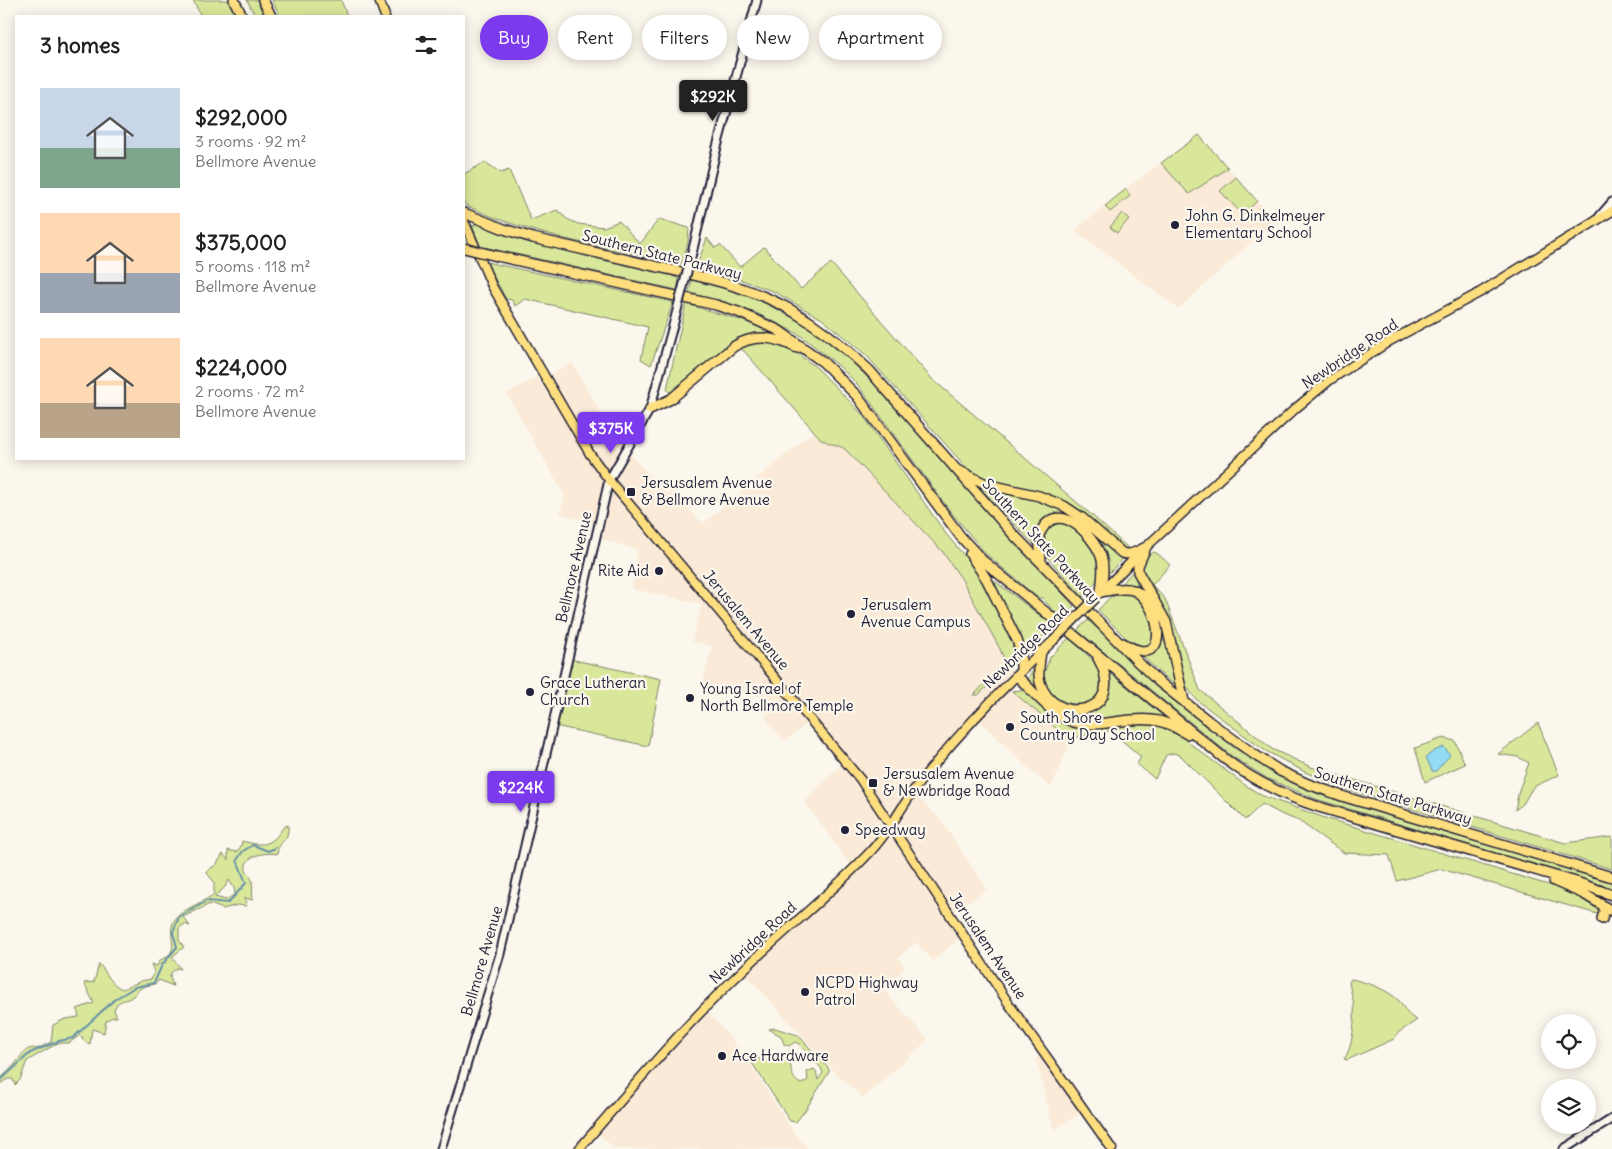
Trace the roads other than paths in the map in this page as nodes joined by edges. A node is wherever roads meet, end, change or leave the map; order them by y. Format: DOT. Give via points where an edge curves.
graph roads {
  1 [pos="234,0"];
  2 [pos="240,0"];
  3 [pos="263,0"];
  4 [pos="379,0"];
  5 [pos="757,0"];
  6 [pos="242,15"];
  7 [pos="248,15"];
  8 [pos="270,15"];
  9 [pos="384,15"];
  10 [pos="1612,202"];
  11 [pos="1612,211"];
  12 [pos="465,213"];
  13 [pos="1598,219"];
  14 [pos="465,224"];
  15 [pos="465,248"];
  16 [pos="823,362"];
  17 [pos="650,408"];
  18 [pos="958,470"];
  19 [pos="609,480"];
  20 [pos="941,510"];
  21 [pos="1146,547"];
  22 [pos="1041,563"];
  23 [pos="1098,595"];
  24 [pos="1116,640"];
  25 [pos="1041,652"];
  26 [pos="1093,652"];
  27 [pos="1018,673"];
  28 [pos="1184,701"];
  29 [pos="1204,742"];
  30 [pos="890,824"];
  31 [pos="1532,870"];
  32 [pos="1612,876"];
  33 [pos="1612,895"];
  34 [pos="1609,909"];
  35 [pos="1602,919"];
  36 [pos="1612,1119"];
  37 [pos="441,1149"];
  38 [pos="579,1149"];
  39 [pos="1112,1149"];
  40 [pos="1564,1149"];
  1 -- 6 [label="highway"];
  2 -- 7 [label="highway"];
  3 -- 8 [label="highway"];
  4 -- 9 [label="main road"];
  5 -- 17 [label="main road, Bellmore Avenue, bridge"];
  10 -- 13 [label="main road"];
  11 -- 13 [label="main road, Newbridge Road"];
  12 -- 18 [label="highway, Southern State Parkway" via="533,238 722,282 792,310 823,330 858,360"];
  13 -- 21 [label="main road, Newbridge Road" via="1330,380"];
  14 -- 19 [label="main road, Jerusalem Avenue" via="482,266 502,303 590,454"];
  15 -- 16 [label="highway, Southern State Parkway, bridge" via="738,312 778,330"];
  16 -- 17 [label="highway" via="778,339 762,337 748,340 733,347 671,399"];
  16 -- 20 [label="highway, Southern State Parkway" via="858,396"];
  17 -- 19 [label="main road, Bellmore Avenue"];
  18 -- 21 [label="highway" via="986,484 1039,496 1064,506 1122,553 1135,553"];
  18 -- 22 [label="highway, Southern State Parkway"];
  19 -- 30 [label="main road, Jerusalem Avenue" via="845,760"];
  19 -- 37 [label="main road, Bellmore Avenue" via="500,954"];
  20 -- 26 [label="highway, Southern State Parkway" via="982,560"];
  20 -- 27 [label="highway" via="993,591 1020,649"];
  21 -- 23 [label="main road, Newbridge Road"];
  21 -- 28 [label="highway" via="1138,572 1166,622"];
  22 -- 23 [label="highway" via="1038,540 1041,530 1061,518 1076,523 1089,536 1101,557 1103,569"];
  22 -- 24 [label="highway, Southern State Parkway"];
  23 -- 24 [label="highway" via="1124,588 1135,591 1144,598 1155,619 1158,635 1147,650 1139,651"];
  23 -- 25 [label="main road, Newbridge Road, bridge"];
  24 -- 28 [label="highway, Southern State Parkway"];
  25 -- 26 [label="highway" via="1039,677 1044,692 1059,705 1079,711 1091,708 1105,689 1105,673"];
  25 -- 27 [label="main road, Newbridge Road"];
  26 -- 29 [label="highway, Southern State Parkway"];
  27 -- 29 [label="highway" via="1053,710 1070,721 1087,724 1150,719 1165,722"];
  27 -- 30 [label="main road, Newbridge Road" via="953,740"];
  28 -- 32 [label="highway, Southern State Parkway" via="1255,755 1308,784"];
  29 -- 31 [label="highway, Southern State Parkway" via="1251,778 1281,794"];
  30 -- 38 [label="main road, Newbridge Road" via="872,850 848,874 709,1003"];
  30 -- 39 [label="main road, Jerusalem Avenue"];
  31 -- 33 [label="highway, Southern State Parkway"];
  31 -- 34 [label="highway"];
  34 -- 35 [label="highway"];
  36 -- 40 [label="main road"];
}
